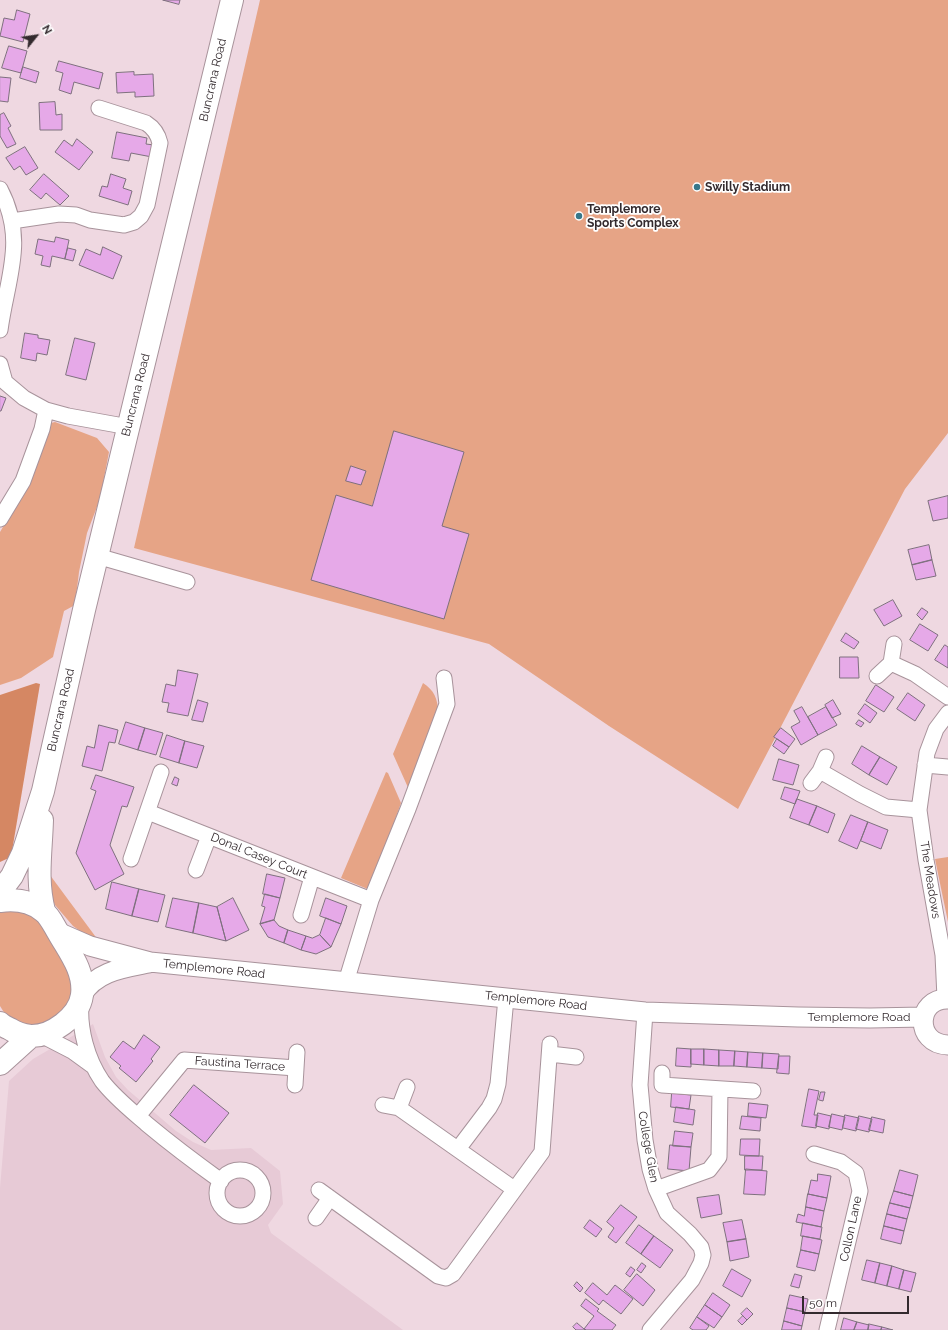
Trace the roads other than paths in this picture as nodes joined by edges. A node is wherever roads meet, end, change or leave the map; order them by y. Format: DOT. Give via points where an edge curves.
graph roads {
  1 [pos="232,0"];
  2 [pos="99,108"];
  3 [pos="0,189"];
  4 [pos="12,221"];
  5 [pos="5,278"];
  6 [pos="0,330"];
  7 [pos="0,364"];
  8 [pos="46,410"];
  9 [pos="129,427"];
  10 [pos="0,519"];
  11 [pos="97,556"];
  12 [pos="187,582"];
  13 [pos="894,644"];
  14 [pos="891,663"];
  15 [pos="877,676"];
  16 [pos="444,678"];
  17 [pos="948,697"];
  18 [pos="948,713"];
  19 [pos="826,758"];
  20 [pos="925,765"];
  21 [pos="948,767"];
  22 [pos="820,771"];
  23 [pos="161,772"];
  24 [pos="811,784"];
  25 [pos="43,791"];
  26 [pos="919,810"];
  27 [pos="148,812"];
  28 [pos="209,836"];
  29 [pos="131,859"];
  30 [pos="196,870"];
  31 [pos="312,877"];
  32 [pos="0,892"];
  33 [pos="371,900"];
  34 [pos="0,901"];
  35 [pos="44,911"];
  36 [pos="301,915"];
  37 [pos="58,932"];
  38 [pos="150,962"];
  39 [pos="346,982"];
  40 [pos="82,997"];
  41 [pos="506,998"];
  42 [pos="947,998"];
  43 [pos="645,1012"];
  44 [pos="924,1016"];
  45 [pos="0,1023"];
  46 [pos="36,1035"];
  47 [pos="948,1045"];
  48 [pos="297,1052"];
  49 [pos="576,1056"];
  50 [pos="0,1064"];
  51 [pos="94,1066"];
  52 [pos="296,1068"];
  53 [pos="662,1073"];
  54 [pos="295,1085"];
  55 [pos="408,1086"];
  56 [pos="720,1089"];
  57 [pos="753,1090"];
  58 [pos="383,1105"];
  59 [pos="400,1108"];
  60 [pos="138,1116"];
  61 [pos="458,1149"];
  62 [pos="814,1154"];
  63 [pos="221,1181"];
  64 [pos="514,1189"];
  65 [pos="656,1189"];
  66 [pos="316,1218"];
  67 [pos="658,1327"];
  68 [pos="828,1330"];
  1 -- 9 [label="highway, Buncrana Road"];
  2 -- 4 [label="street" via="146,123 159,137 160,143 147,205 141,216 134,222 124,225 59,214"];
  3 -- 4 [label="street"];
  4 -- 5 [label="street" via="14,243"];
  5 -- 6 [label="street"];
  7 -- 8 [label="street" via="5,382 24,398"];
  8 -- 9 [label="street"];
  8 -- 10 [label="street" via="42,429 23,481"];
  9 -- 11 [label="highway, Buncrana Road"];
  11 -- 12 [label="street"];
  11 -- 25 [label="highway, Buncrana Road"];
  13 -- 14 [label="street"];
  14 -- 15 [label="street"];
  14 -- 17 [label="street" via="915,674"];
  16 -- 33 [label="street" via="447,704"];
  18 -- 20 [label="street, The Meadows" via="936,729"];
  19 -- 22 [label="street"];
  20 -- 21 [label="street"];
  20 -- 26 [label="street, The Meadows"];
  22 -- 24 [label="street"];
  22 -- 26 [label="street" via="886,807"];
  23 -- 27 [label="street"];
  25 -- 32 [label="highway, Buncrana Road" via="23,853 12,876"];
  25 -- 35 [label="highway, Buncrana Road" via="39,888"];
  26 -- 42 [label="street, The Meadows" via="943,954"];
  27 -- 28 [label="street, Donal Casey Court"];
  27 -- 29 [label="street"];
  28 -- 30 [label="street"];
  28 -- 31 [label="street, Donal Casey Court"];
  31 -- 33 [label="street, Donal Casey Court"];
  31 -- 36 [label="street"];
  33 -- 39 [label="street"];
  34 -- 35 [label="highway" via="23,901"];
  35 -- 37 [label="highway"];
  37 -- 38 [label="main road, Templemore Road" via="90,946"];
  37 -- 40 [label="highway" via="76,963 82,984"];
  38 -- 39 [label="main road, Templemore Road"];
  38 -- 40 [label="main road, Templemore Road" via="105,974 90,984"];
  39 -- 41 [label="main road, Templemore Road"];
  40 -- 46 [label="highway" via="76,1010 61,1025"];
  40 -- 51 [label="street" via="81,1023"];
  41 -- 43 [label="main road, Templemore Road"];
  41 -- 61 [label="street" via="498,1084 494,1099"];
  42 -- 44 [label="main road" via="931,1004"];
  43 -- 44 [label="main road, Templemore Road" via="798,1017"];
  43 -- 65 [label="street, College Glen" via="640,1085 645,1140"];
  44 -- 47 [label="main road" via="923,1024 929,1038 935,1043"];
  45 -- 46 [label="highway" via="18,1033"];
  46 -- 50 [label="highway"];
  46 -- 51 [label="street" via="72,1051"];
  48 -- 52 [label="street, Faustina Terrace"];
  49 -- 64 [label="street" via="550,1049 542,1152"];
  51 -- 60 [label="street" via="111,1091"];
  52 -- 54 [label="street, Faustina Terrace"];
  52 -- 60 [label="street, Faustina Terrace" via="184,1060"];
  53 -- 56 [label="street" via="662,1085"];
  55 -- 59 [label="street"];
  56 -- 57 [label="street"];
  56 -- 65 [label="street" via="719,1157 709,1170"];
  58 -- 59 [label="street"];
  59 -- 61 [label="street"];
  60 -- 63 [label="street"];
  61 -- 64 [label="street"];
  62 -- 68 [label="street, Collon Lane" via="841,1162 856,1173 860,1191"];
  64 -- 66 [label="street" via="453,1274 446,1278 438,1276 325,1194"];
  65 -- 67 [label="street, College Glen" via="667,1213 690,1234 701,1247 703,1255 692,1280"];
}
